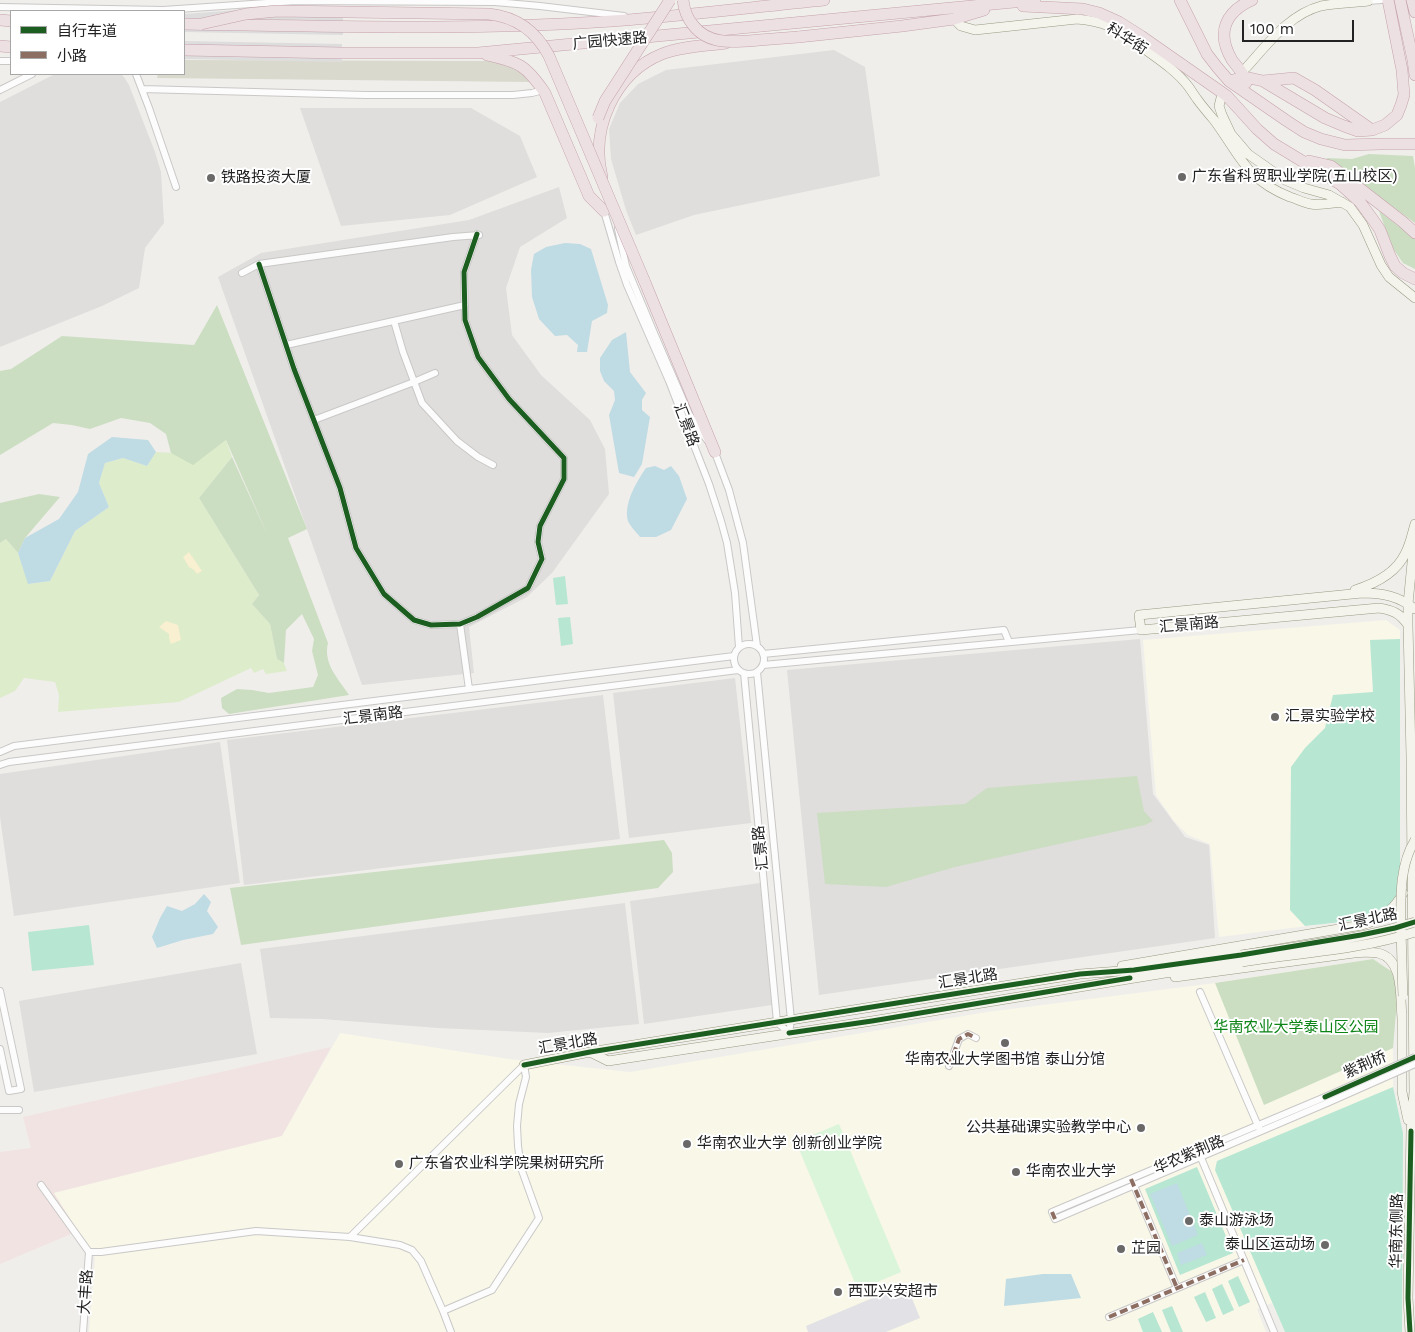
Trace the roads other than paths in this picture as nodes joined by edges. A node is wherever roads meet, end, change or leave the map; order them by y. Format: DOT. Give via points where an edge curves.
graph roads {
  1 [pos="670,0"];
  2 [pos="683,0"];
  3 [pos="824,0"];
  4 [pos="1035,0"];
  5 [pos="1180,0"];
  6 [pos="1252,0"];
  7 [pos="1381,0"];
  8 [pos="1388,0"];
  9 [pos="1400,0"];
  10 [pos="1412,0"];
  11 [pos="1368,1"];
  12 [pos="996,4"];
  13 [pos="0,7"];
  14 [pos="128,10"];
  15 [pos="1415,12"];
  16 [pos="642,18"];
  17 [pos="954,20"];
  18 [pos="185,24"];
  19 [pos="201,24"];
  20 [pos="730,42"];
  21 [pos="185,50"];
  22 [pos="478,53"];
  23 [pos="1246,72"];
  24 [pos="30,75"];
  25 [pos="136,75"];
  26 [pos="1415,75"];
  27 [pos="1229,81"];
  28 [pos="1263,82"];
  29 [pos="142,89"];
  30 [pos="0,90"];
  31 [pos="543,90"];
  32 [pos="1249,94"];
  33 [pos="1221,98"];
  34 [pos="600,120"];
  35 [pos="1372,130"];
  36 [pos="1415,144"];
  37 [pos="1298,158"];
  38 [pos="595,164"];
  39 [pos="176,187"];
  40 [pos="1342,202"];
  41 [pos="608,209"];
  42 [pos="1415,233"];
  43 [pos="259,264"];
  44 [pos="242,273"];
  45 [pos="1415,279"];
  46 [pos="1415,298"];
  47 [pos="465,305"];
  48 [pos="394,321"];
  49 [pos="286,345"];
  50 [pos="435,373"];
  51 [pos="414,382"];
  52 [pos="314,420"];
  53 [pos="715,452"];
  54 [pos="493,466"];
  55 [pos="1415,524"];
  56 [pos="1415,532"];
  57 [pos="1344,594"];
  58 [pos="1412,606"];
  59 [pos="460,624"];
  60 [pos="1408,624"];
  61 [pos="1141,630"];
  62 [pos="1010,642"];
  63 [pos="756,646"];
  64 [pos="740,647"];
  65 [pos="763,654"];
  66 [pos="734,656"];
  67 [pos="763,665"];
  68 [pos="741,672"];
  69 [pos="757,672"];
  70 [pos="469,689"];
  71 [pos="1415,741"];
  72 [pos="0,752"];
  73 [pos="1411,756"];
  74 [pos="0,765"];
  75 [pos="1415,840"];
  76 [pos="1412,854"];
  77 [pos="1415,922"];
  78 [pos="1415,932"];
  79 [pos="1241,958"];
  80 [pos="1080,974"];
  81 [pos="1130,978"];
  82 [pos="0,992"];
  83 [pos="1200,992"];
  84 [pos="1402,1018"];
  85 [pos="791,1020"];
  86 [pos="778,1022"];
  87 [pos="789,1033"];
  88 [pos="976,1038"];
  89 [pos="0,1049"];
  90 [pos="590,1052"];
  91 [pos="1415,1057"];
  92 [pos="1415,1064"];
  93 [pos="524,1065"];
  94 [pos="949,1066"];
  95 [pos="3,1077"];
  96 [pos="1326,1100"];
  97 [pos="0,1110"];
  98 [pos="19,1110"];
  99 [pos="1260,1128"];
  100 [pos="1411,1131"];
  101 [pos="1199,1154"];
  102 [pos="1132,1182"];
  103 [pos="40,1185"];
  104 [pos="350,1237"];
  105 [pos="89,1252"];
  106 [pos="1244,1260"];
  107 [pos="1177,1288"];
  108 [pos="443,1311"];
  109 [pos="1109,1317"];
  110 [pos="83,1332"];
  111 [pos="451,1332"];
  112 [pos="1274,1332"];
  113 [pos="1410,1332"];
  1 -- 34 [label="highway, bridge" via="605,101"];
  2 -- 20 [label="highway, bridge" via="689,20 702,34"];
  3 -- 16 [label="highway, 广园快速路"];
  4 -- 12 [label="highway, 广园快速路"];
  5 -- 27 [label="highway" via="1207,54"];
  6 -- 23 [label="highway" via="1235,10 1227,20 1224,32 1232,59"];
  7 -- 11 [label="street"];
  8 -- 35 [label="highway" via="1404,95 1397,115"];
  9 -- 26 [label="highway"];
  10 -- 15 [label="highway"];
  11 -- 23 [label="street" via="1321,6 1302,14 1287,25"];
  12 -- 17 [label="highway"];
  12 -- 22 [label="highway, 广园快速路"];
  12 -- 37 [label="highway" via="1083,9 1119,22 1227,96 1274,144"];
  13 -- 14 [label="street"];
  14 -- 16 [label="street" via="296,1 495,2"];
  16 -- 19 [label="highway, 广园快速路, bridge" via="444,28"];
  17 -- 20 [label="highway, bridge"];
  17 -- 40 [label="street, 科华街" via="975,30 1077,19 1115,28 1179,76 1260,182 1312,204"];
  18 -- 19 [label="highway, 广园快速路"];
  19 -- 38 [label="highway, bridge" via="273,11 508,17 528,28 545,49"];
  20 -- 34 [label="highway, bridge" via="663,53 643,64 620,88"];
  21 -- 22 [label="highway, 广园快速路"];
  22 -- 31 [label="highway" via="518,64 529,71"];
  23 -- 27 [label="highway"];
  23 -- 28 [label="highway"];
  23 -- 32 [label="highway"];
  24 -- 30 [label="street"];
  25 -- 29 [label="street"];
  27 -- 32 [label="highway"];
  28 -- 35 [label="highway" via="1325,118 1358,130"];
  28 -- 35 [label="highway" via="1294,78"];
  29 -- 31 [label="street" via="366,95 514,95"];
  29 -- 39 [label="street"];
  31 -- 41 [label="highway" via="589,196"];
  32 -- 36 [label="highway" via="1304,132 1321,139 1345,145"];
  33 -- 40 [label="street" via="1219,106 1231,134 1248,154 1285,180"];
  34 -- 38 [label="highway" via="594,137"];
  34 -- 41 [label="highway" via="599,154"];
  37 -- 42 [label="highway" via="1331,166"];
  37 -- 45 [label="highway" via="1340,184 1360,202 1374,220 1395,266"];
  38 -- 41 [label="highway"];
  38 -- 53 [label="highway, bridge"];
  40 -- 46 [label="street" via="1363,224 1389,277"];
  41 -- 53 [label="street, 汇景路" via="626,266 689,414"];
  41 -- 64 [label="street, 汇景路" via="627,285 670,381 721,521 735,593"];
  43 -- 44 [label="street"];
  43 -- 47 [label="street" via="479,235 464,272"];
  43 -- 49 [label="street"];
  47 -- 48 [label="street"];
  47 -- 59 [label="street" via="465,320 478,357 509,399 564,458 564,479 540,526 538,542 542,560 528,588"];
  48 -- 49 [label="street"];
  48 -- 51 [label="street"];
  49 -- 52 [label="street"];
  50 -- 51 [label="street"];
  51 -- 52 [label="street"];
  51 -- 54 [label="street" via="422,403 451,434"];
  52 -- 59 [label="street" via="340,488 356,548 384,594 414,620 431,625"];
  53 -- 63 [label="street, 汇景路" via="743,543"];
  55 -- 57 [label="street" via="1408,548 1397,565 1379,580"];
  56 -- 58 [label="street, 华南东侧路"];
  57 -- 58 [label="street" via="1379,593 1399,598"];
  57 -- 61 [label="street, 汇景南路" via="1140,615"];
  58 -- 60 [label="street, 华南东侧路"];
  59 -- 70 [label="street"];
  60 -- 61 [label="street, 汇景南路" via="1388,609 1369,608"];
  60 -- 73 [label="street, 华南东侧路"];
  61 -- 62 [label="street, 汇景南路"];
  62 -- 65 [label="street" via="1004,630"];
  62 -- 67 [label="street, 汇景南路"];
  63 -- 64 [label="street"];
  63 -- 65 [label="street"];
  64 -- 66 [label="street"];
  65 -- 67 [label="street"];
  66 -- 68 [label="street"];
  66 -- 70 [label="street, 汇景南路"];
  67 -- 69 [label="street"];
  68 -- 69 [label="street"];
  68 -- 74 [label="street, 汇景南路"];
  68 -- 86 [label="street, 汇景路"];
  69 -- 85 [label="street, 汇景路"];
  70 -- 72 [label="street, 汇景南路" via="14,746"];
  71 -- 73 [label="street"];
  73 -- 76 [label="street, 华南东侧路"];
  75 -- 84 [label="street, bridge" via="1407,856 1402,879"];
  76 -- 80 [label="street" via="1406,887 1401,896 1374,922"];
  76 -- 100 [label="street, 华南东侧路" via="1414,1092"];
  77 -- 79 [label="street, 汇景北路, bridge" via="1361,936"];
  78 -- 79 [label="street, 汇景北路, bridge" via="1353,946"];
  79 -- 80 [label="street, 汇景北路"];
  79 -- 81 [label="street, 汇景北路"];
  80 -- 85 [label="street, 汇景北路"];
  81 -- 84 [label="street" via="1175,977 1354,953 1380,953 1390,958 1398,975"];
  81 -- 87 [label="street, 汇景北路"];
  82 -- 95 [label="street" via="21,1089 9,1091"];
  83 -- 99 [label="street"];
  84 -- 100 [label="street" via="1402,1092"];
  85 -- 86 [label="street, 汇景北路"];
  85 -- 87 [label="street, 汇景路"];
  86 -- 87 [label="street"];
  86 -- 90 [label="street, 汇景北路"];
  87 -- 90 [label="street, 汇景北路" via="608,1060"];
  88 -- 94 [label="street" via="968,1034 959,1039"];
  89 -- 95 [label="street"];
  90 -- 93 [label="street, 汇景北路"];
  91 -- 96 [label="street, 紫荆桥, bridge"];
  92 -- 96 [label="street, 紫荆桥, bridge"];
  93 -- 104 [label="street"];
  93 -- 108 [label="street" via="526,1077 519,1104 518,1146 521,1168 539,1218 492,1290"];
  96 -- 99 [label="street, 华农紫荆路"];
  97 -- 98 [label="street"];
  99 -- 101 [label="street, 华农紫荆路"];
  100 -- 113 [label="street, 华南东侧路"];
  101 -- 102 [label="street, 华农紫荆路"];
  101 -- 106 [label="street"];
  102 -- 102 [label="street, 华农紫荆路" via="1055,1219 1052,1212"];
  102 -- 107 [label="street"];
  103 -- 105 [label="street"];
  104 -- 105 [label="street" via="256,1231"];
  104 -- 108 [label="street" via="412,1250 421,1261"];
  105 -- 110 [label="street, 大丰路"];
  106 -- 107 [label="street"];
  106 -- 112 [label="street"];
  107 -- 109 [label="street"];
  108 -- 111 [label="street"];
}
